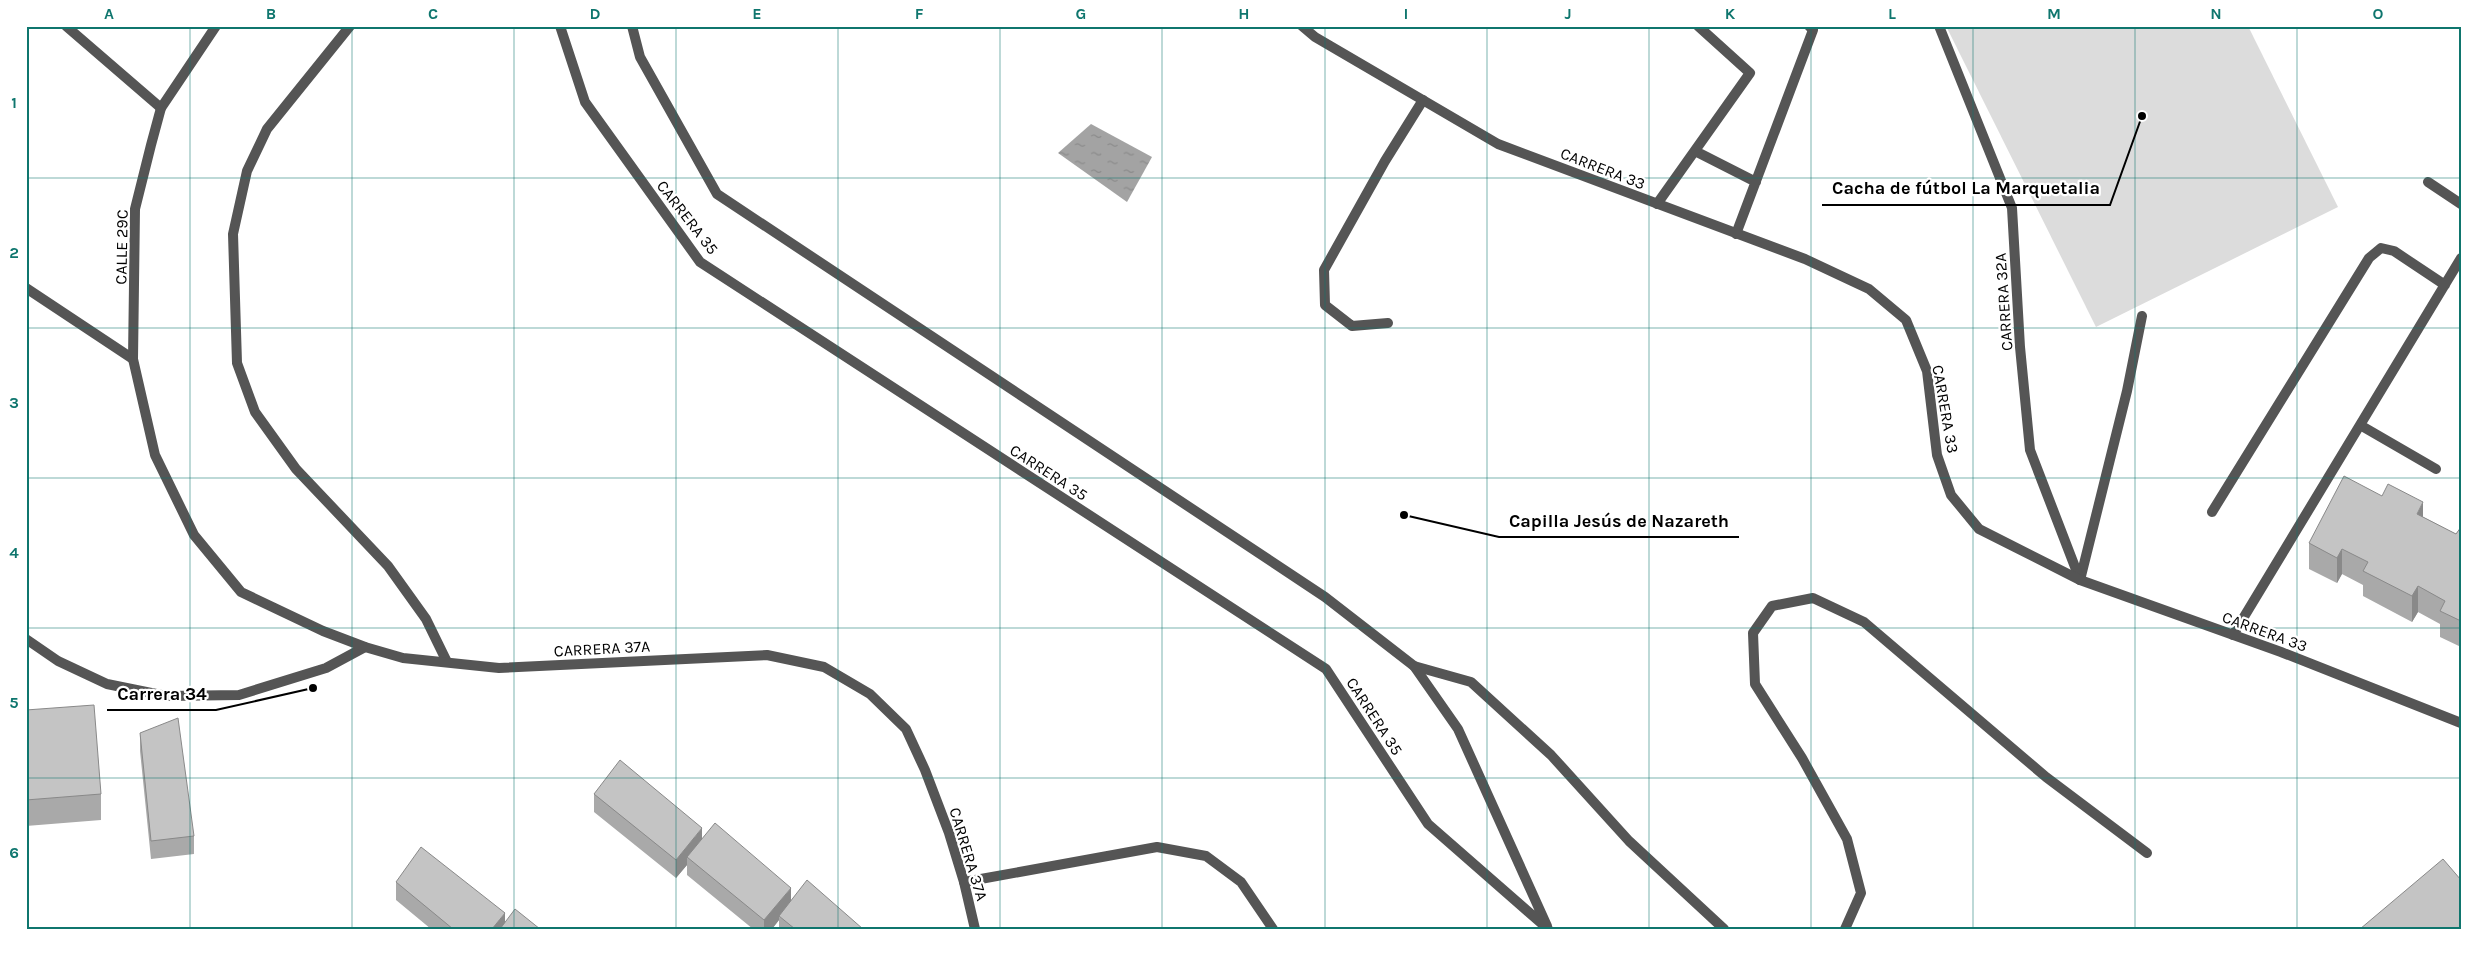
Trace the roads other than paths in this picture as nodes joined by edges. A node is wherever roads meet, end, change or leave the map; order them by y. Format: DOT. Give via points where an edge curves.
graph roads {
  1 [pos="66,26"];
  2 [pos="216,26"];
  3 [pos="350,26"];
  4 [pos="560,26"];
  5 [pos="632,26"];
  6 [pos="1302,26"];
  7 [pos="1698,26"];
  8 [pos="1809,26"];
  9 [pos="1939,26"];
  10 [pos="1423,100"];
  11 [pos="161,108"];
  12 [pos="1695,151"];
  13 [pos="1756,182"];
  14 [pos="2428,182"];
  15 [pos="1657,204"];
  16 [pos="2461,204"];
  17 [pos="1736,234"];
  18 [pos="2461,258"];
  19 [pos="2445,285"];
  20 [pos="26,288"];
  21 [pos="2142,316"];
  22 [pos="1388,322"];
  23 [pos="133,359"];
  24 [pos="2360,424"];
  25 [pos="156,455"];
  26 [pos="2436,469"];
  27 [pos="2212,512"];
  28 [pos="2080,580"];
  29 [pos="2233,635"];
  30 [pos="26,639"];
  31 [pos="365,647"];
  32 [pos="447,662"];
  33 [pos="1414,666"];
  34 [pos="2461,723"];
  35 [pos="2147,853"];
  36 [pos="964,882"];
  37 [pos="975,929"];
  38 [pos="1273,929"];
  39 [pos="1549,929"];
  40 [pos="1724,929"];
  41 [pos="1844,929"];
  1 -- 11 [label="street"];
  2 -- 11 [label="street, CALLE 29C"];
  3 -- 32 [label="street" via="267,128 247,171 233,234 237,363 255,412 296,469 388,566 426,619"];
  4 -- 39 [label="street, CARRERA 35" via="585,102 700,262 1326,669 1428,824"];
  5 -- 33 [label="street, CARRERA 35" via="640,57 717,194 1325,597"];
  6 -- 10 [label="street, CARRERA 33" via="1315,37"];
  7 -- 12 [label="street" via="1750,73"];
  8 -- 13 [label="street" via="1813,30"];
  9 -- 28 [label="street, CARRERA 32A" via="2012,208 2030,450"];
  10 -- 15 [label="street, CARRERA 33" via="1498,144"];
  10 -- 22 [label="street" via="1385,160 1324,270 1325,305 1352,326"];
  11 -- 23 [label="street, CALLE 29C" via="135,209"];
  12 -- 13 [label="street"];
  12 -- 15 [label="street"];
  13 -- 17 [label="street"];
  14 -- 16 [label="street"];
  15 -- 17 [label="street, CARRERA 33"];
  17 -- 28 [label="street, CARRERA 33" via="1805,259 1869,290 1906,320 1927,371 1937,455 1950,495 1979,529"];
  18 -- 19 [label="street"];
  19 -- 24 [label="street"];
  19 -- 27 [label="street" via="2394,251 2381,248 2369,258"];
  20 -- 23 [label="street"];
  21 -- 28 [label="street" via="2127,391"];
  23 -- 25 [label="street, CALLE 29C"];
  24 -- 26 [label="street"];
  24 -- 29 [label="street"];
  25 -- 31 [label="street, CARRERA 37A" via="194,535 241,592"];
  28 -- 29 [label="street, CARRERA 33"];
  29 -- 34 [label="street, CARRERA 33"];
  30 -- 31 [label="street" via="58,661 107,684 166,696 239,695 326,668"];
  31 -- 32 [label="street, CARRERA 37A" via="404,658"];
  32 -- 36 [label="street, CARRERA 37A" via="499,668 767,655 824,667 870,694 906,729 925,770"];
  33 -- 39 [label="street, CARRERA 35" via="1458,729"];
  33 -- 40 [label="street" via="1471,682 1552,755 1629,841"];
  35 -- 41 [label="street" via="2046,777 1864,622 1813,598 1772,606 1753,633 1755,684 1802,758 1847,839 1861,894"];
  36 -- 37 [label="street, CARRERA 37A"];
  36 -- 38 [label="street" via="1157,847 1206,856 1241,882"];
}
